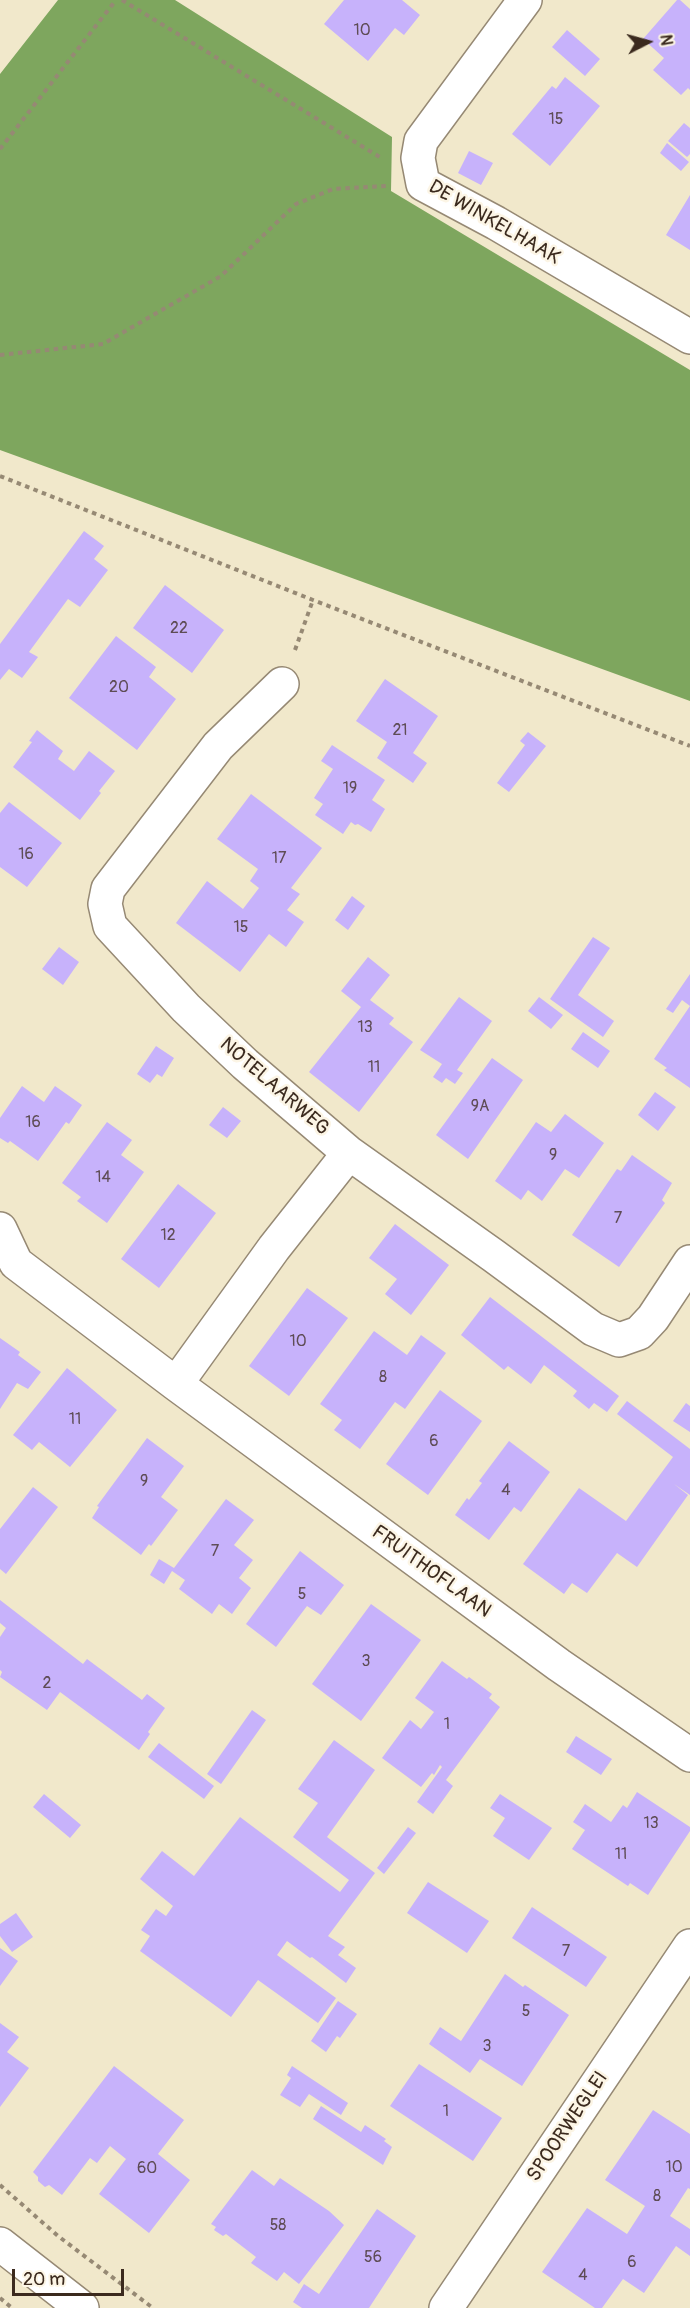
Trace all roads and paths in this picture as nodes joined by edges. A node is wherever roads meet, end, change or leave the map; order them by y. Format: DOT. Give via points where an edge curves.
graph roads {
  1 [pos="116,0"];
  2 [pos="122,0"];
  3 [pos="525,0"];
  4 [pos="0,149"];
  5 [pos="423,183"];
  6 [pos="690,337"];
  7 [pos="0,355"];
  8 [pos="0,476"];
  9 [pos="313,600"];
  10 [pos="282,684"];
  11 [pos="690,746"];
  12 [pos="349,1152"];
  13 [pos="0,1229"];
  14 [pos="690,1262"];
  15 [pos="176,1384"];
  16 [pos="690,1755"];
  17 [pos="690,1946"];
  18 [pos="0,2185"];
  19 [pos="2,2250"];
  20 [pos="0,2298"];
  21 [pos="12,2308"];
  22 [pos="82,2308"];
  23 [pos="153,2308"];
  24 [pos="446,2308"];
  1 -- 4 [label="path"];
  2 -- 5 [label="path"];
  3 -- 5 [label="street, DE WINKELHAAK" via="421,141 418,158"];
  5 -- 6 [label="street, DE WINKELHAAK"];
  5 -- 7 [label="path" via="333,189 296,204 221,276 103,344"];
  8 -- 9 [label="path"];
  9 -- 10 [label="path"];
  9 -- 11 [label="path"];
  10 -- 12 [label="street, NOTELAARWEG" via="218,746 108,889 105,904 110,926 186,1008"];
  12 -- 14 [label="street, NOTELAARWEG" via="593,1329 620,1340 639,1333"];
  12 -- 15 [label="street"];
  13 -- 15 [label="street, FRUITHOFLAAN" via="16,1263"];
  15 -- 16 [label="street, FRUITHOFLAAN" via="559,1665"];
  17 -- 24 [label="street, SPOORWEGLEI"];
  18 -- 23 [label="path" via="58,2236"];
  19 -- 22 [label="street"];
  20 -- 21 [label="path"];
}
